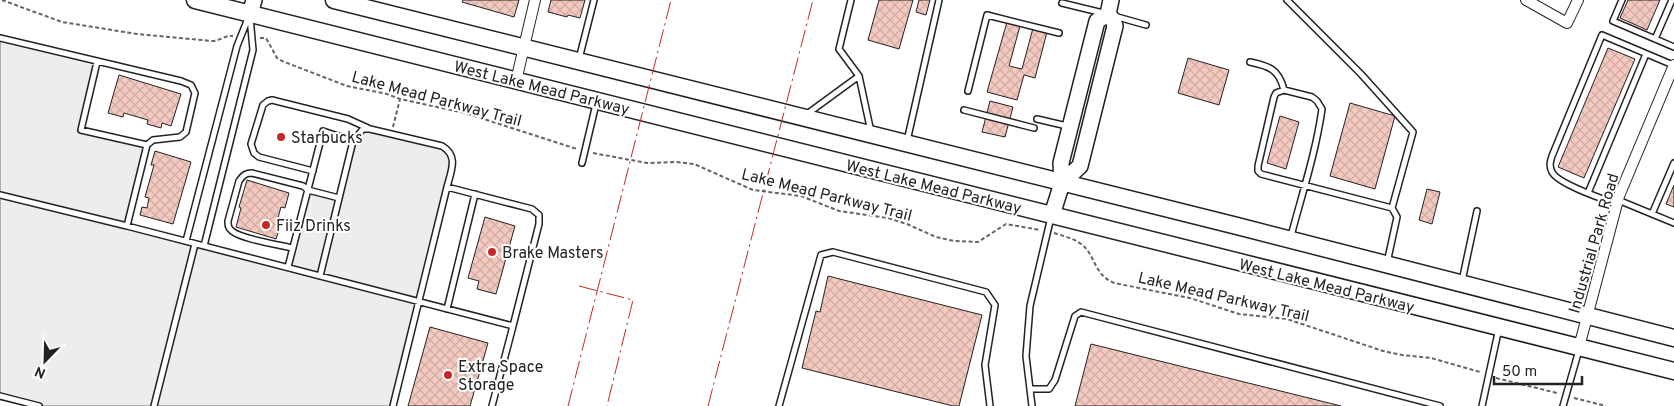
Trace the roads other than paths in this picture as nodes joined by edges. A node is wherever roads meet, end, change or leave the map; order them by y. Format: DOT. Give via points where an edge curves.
graph roads {
  1 [pos="195,0"];
  2 [pos="334,0"];
  3 [pos="535,0"];
  4 [pos="594,0"];
  5 [pos="851,0"];
  6 [pos="939,0"];
  7 [pos="1288,0"];
  8 [pos="1526,0"];
  9 [pos="1578,0"];
  10 [pos="1622,0"];
  11 [pos="1672,0"];
  12 [pos="1062,3"];
  13 [pos="252,7"];
  14 [pos="1110,7"];
  15 [pos="1146,24"];
  16 [pos="1058,33"];
  17 [pos="0,38"];
  18 [pos="1656,39"];
  19 [pos="1674,47"];
  20 [pos="524,48"];
  21 [pos="1646,54"];
  22 [pos="579,61"];
  23 [pos="97,62"];
  24 [pos="1250,62"];
  25 [pos="1674,65"];
  26 [pos="859,76"];
  27 [pos="516,81"];
  28 [pos="1284,90"];
  29 [pos="968,91"];
  30 [pos="597,101"];
  31 [pos="964,110"];
  32 [pos="802,117"];
  33 [pos="1037,119"];
  34 [pos="1070,127"];
  35 [pos="1034,128"];
  36 [pos="370,129"];
  37 [pos="872,135"];
  38 [pos="353,141"];
  39 [pos="906,144"];
  40 [pos="147,145"];
  41 [pos="582,163"];
  42 [pos="1674,163"];
  43 [pos="313,172"];
  44 [pos="1062,183"];
  45 [pos="1304,186"];
  46 [pos="447,187"];
  47 [pos="308,190"];
  48 [pos="1588,193"];
  49 [pos="475,194"];
  50 [pos="0,195"];
  51 [pos="340,198"];
  52 [pos="1618,202"];
  53 [pos="1392,208"];
  54 [pos="1477,211"];
  55 [pos="1652,214"];
  56 [pos="1050,223"];
  57 [pos="1674,223"];
  58 [pos="127,226"];
  59 [pos="1290,240"];
  60 [pos="186,241"];
  61 [pos="195,244"];
  62 [pos="204,246"];
  63 [pos="293,248"];
  64 [pos="1386,265"];
  65 [pos="288,267"];
  66 [pos="320,276"];
  67 [pos="1461,284"];
  68 [pos="419,302"];
  69 [pos="447,309"];
  70 [pos="1587,316"];
  71 [pos="513,326"];
  72 [pos="1499,327"];
  73 [pos="1674,338"];
  74 [pos="1580,347"];
  75 [pos="1674,371"];
  76 [pos="1030,389"];
  77 [pos="0,396"];
  78 [pos="39,406"];
  79 [pos="154,406"];
  80 [pos="394,406"];
  81 [pos="492,406"];
  82 [pos="779,406"];
  83 [pos="990,406"];
  84 [pos="1032,406"];
  85 [pos="1440,406"];
  86 [pos="1482,406"];
  87 [pos="1563,406"];
  1 -- 13 [label="main road, West Lake Mead Parkway"];
  2 -- 20 [label="main road, West Lake Mead Parkway"];
  3 -- 20 [label="street"];
  4 -- 22 [label="lane"];
  5 -- 26 [label="lane" via="839,49"];
  6 -- 39 [label="lane"];
  7 -- 53 [label="lane" via="1413,132"];
  8 -- 9 [label="street" via="1567,23"];
  10 -- 18 [label="lane" via="1613,21"];
  11 -- 18 [label="lane"];
  12 -- 14 [label="lane"];
  13 -- 27 [label="main road, West Lake Mead Parkway"];
  13 -- 60 [label="lane" via="237,46"];
  13 -- 62 [label="lane" via="253,50"];
  14 -- 15 [label="lane"];
  14 -- 34 [label="main road" via="1097,20"];
  14 -- 44 [label="main road" via="1115,26 1080,166"];
  16 -- 29 [label="lane" via="987,15"];
  17 -- 23 [label="lane"];
  18 -- 19 [label="lane"];
  20 -- 22 [label="main road, West Lake Mead Parkway"];
  20 -- 27 [label="street"];
  21 -- 25 [label="lane"];
  21 -- 48 [label="lane"];
  21 -- 48 [label="lane" via="1602,35 1550,164 1552,173 1560,181"];
  22 -- 32 [label="main road, West Lake Mead Parkway"];
  23 -- 40 [label="lane" via="81,130"];
  23 -- 40 [label="lane" via="192,85 194,93 186,132 180,137 153,140"];
  24 -- 28 [label="lane" via="1271,68"];
  25 -- 52 [label="street, Industrial Park Road"];
  26 -- 32 [label="lane"];
  26 -- 37 [label="lane"];
  27 -- 30 [label="main road, West Lake Mead Parkway"];
  28 -- 45 [label="lane" via="1312,97 1322,109"];
  28 -- 45 [label="lane" via="1274,97 1258,170 1261,174"];
  30 -- 41 [label="lane"];
  30 -- 56 [label="main road, West Lake Mead Parkway"];
  31 -- 35 [label="lane"];
  32 -- 37 [label="main road, West Lake Mead Parkway"];
  33 -- 34 [label="lane"];
  34 -- 44 [label="main road" via="1061,163"];
  36 -- 38 [label="lane" via="363,129"];
  36 -- 43 [label="lane" via="348,120 268,101 263,105 251,144 254,153"];
  36 -- 46 [label="lane" via="448,150 452,162"];
  37 -- 39 [label="main road, West Lake Mead Parkway"];
  38 -- 43 [label="lane" via="323,131"];
  38 -- 51 [label="lane"];
  39 -- 44 [label="main road, West Lake Mead Parkway"];
  40 -- 58 [label="lane"];
  42 -- 55 [label="lane"];
  43 -- 47 [label="lane"];
  44 -- 56 [label="main road"];
  44 -- 59 [label="main road, West Lake Mead Parkway"];
  45 -- 53 [label="lane"];
  45 -- 59 [label="lane"];
  46 -- 49 [label="lane"];
  46 -- 68 [label="lane"];
  47 -- 51 [label="lane"];
  47 -- 63 [label="lane"];
  47 -- 63 [label="lane" via="304,186 247,173 239,181 228,221 230,231 240,236"];
  48 -- 52 [label="lane"];
  49 -- 69 [label="lane"];
  49 -- 71 [label="lane" via="532,209 538,214 539,224"];
  50 -- 58 [label="lane"];
  51 -- 66 [label="lane"];
  52 -- 55 [label="lane"];
  52 -- 70 [label="street, Industrial Park Road"];
  53 -- 64 [label="lane" via="1398,217"];
  54 -- 67 [label="lane"];
  55 -- 57 [label="lane"];
  56 -- 72 [label="main road, West Lake Mead Parkway"];
  56 -- 76 [label="lane" via="1030,306 1026,356"];
  58 -- 60 [label="lane"];
  59 -- 64 [label="main road, West Lake Mead Parkway"];
  60 -- 61 [label="lane"];
  61 -- 62 [label="lane"];
  61 -- 79 [label="lane"];
  62 -- 65 [label="lane"];
  63 -- 65 [label="lane"];
  64 -- 67 [label="main road, West Lake Mead Parkway"];
  65 -- 66 [label="lane"];
  66 -- 68 [label="lane"];
  67 -- 70 [label="main road, West Lake Mead Parkway"];
  68 -- 69 [label="lane"];
  68 -- 80 [label="lane"];
  69 -- 71 [label="lane"];
  70 -- 73 [label="main road, West Lake Mead Parkway"];
  70 -- 74 [label="street, Industrial Park Road"];
  71 -- 81 [label="lane"];
  72 -- 74 [label="main road, West Lake Mead Parkway"];
  72 -- 86 [label="lane"];
  74 -- 75 [label="main road, West Lake Mead Parkway"];
  74 -- 87 [label="lane"];
  76 -- 84 [label="lane"];
  76 -- 85 [label="lane" via="1048,390 1056,380 1075,316 1081,312"];
  77 -- 78 [label="lane"];
  82 -- 83 [label="lane" via="821,255 833,252 986,292 995,305 985,365"];
}
